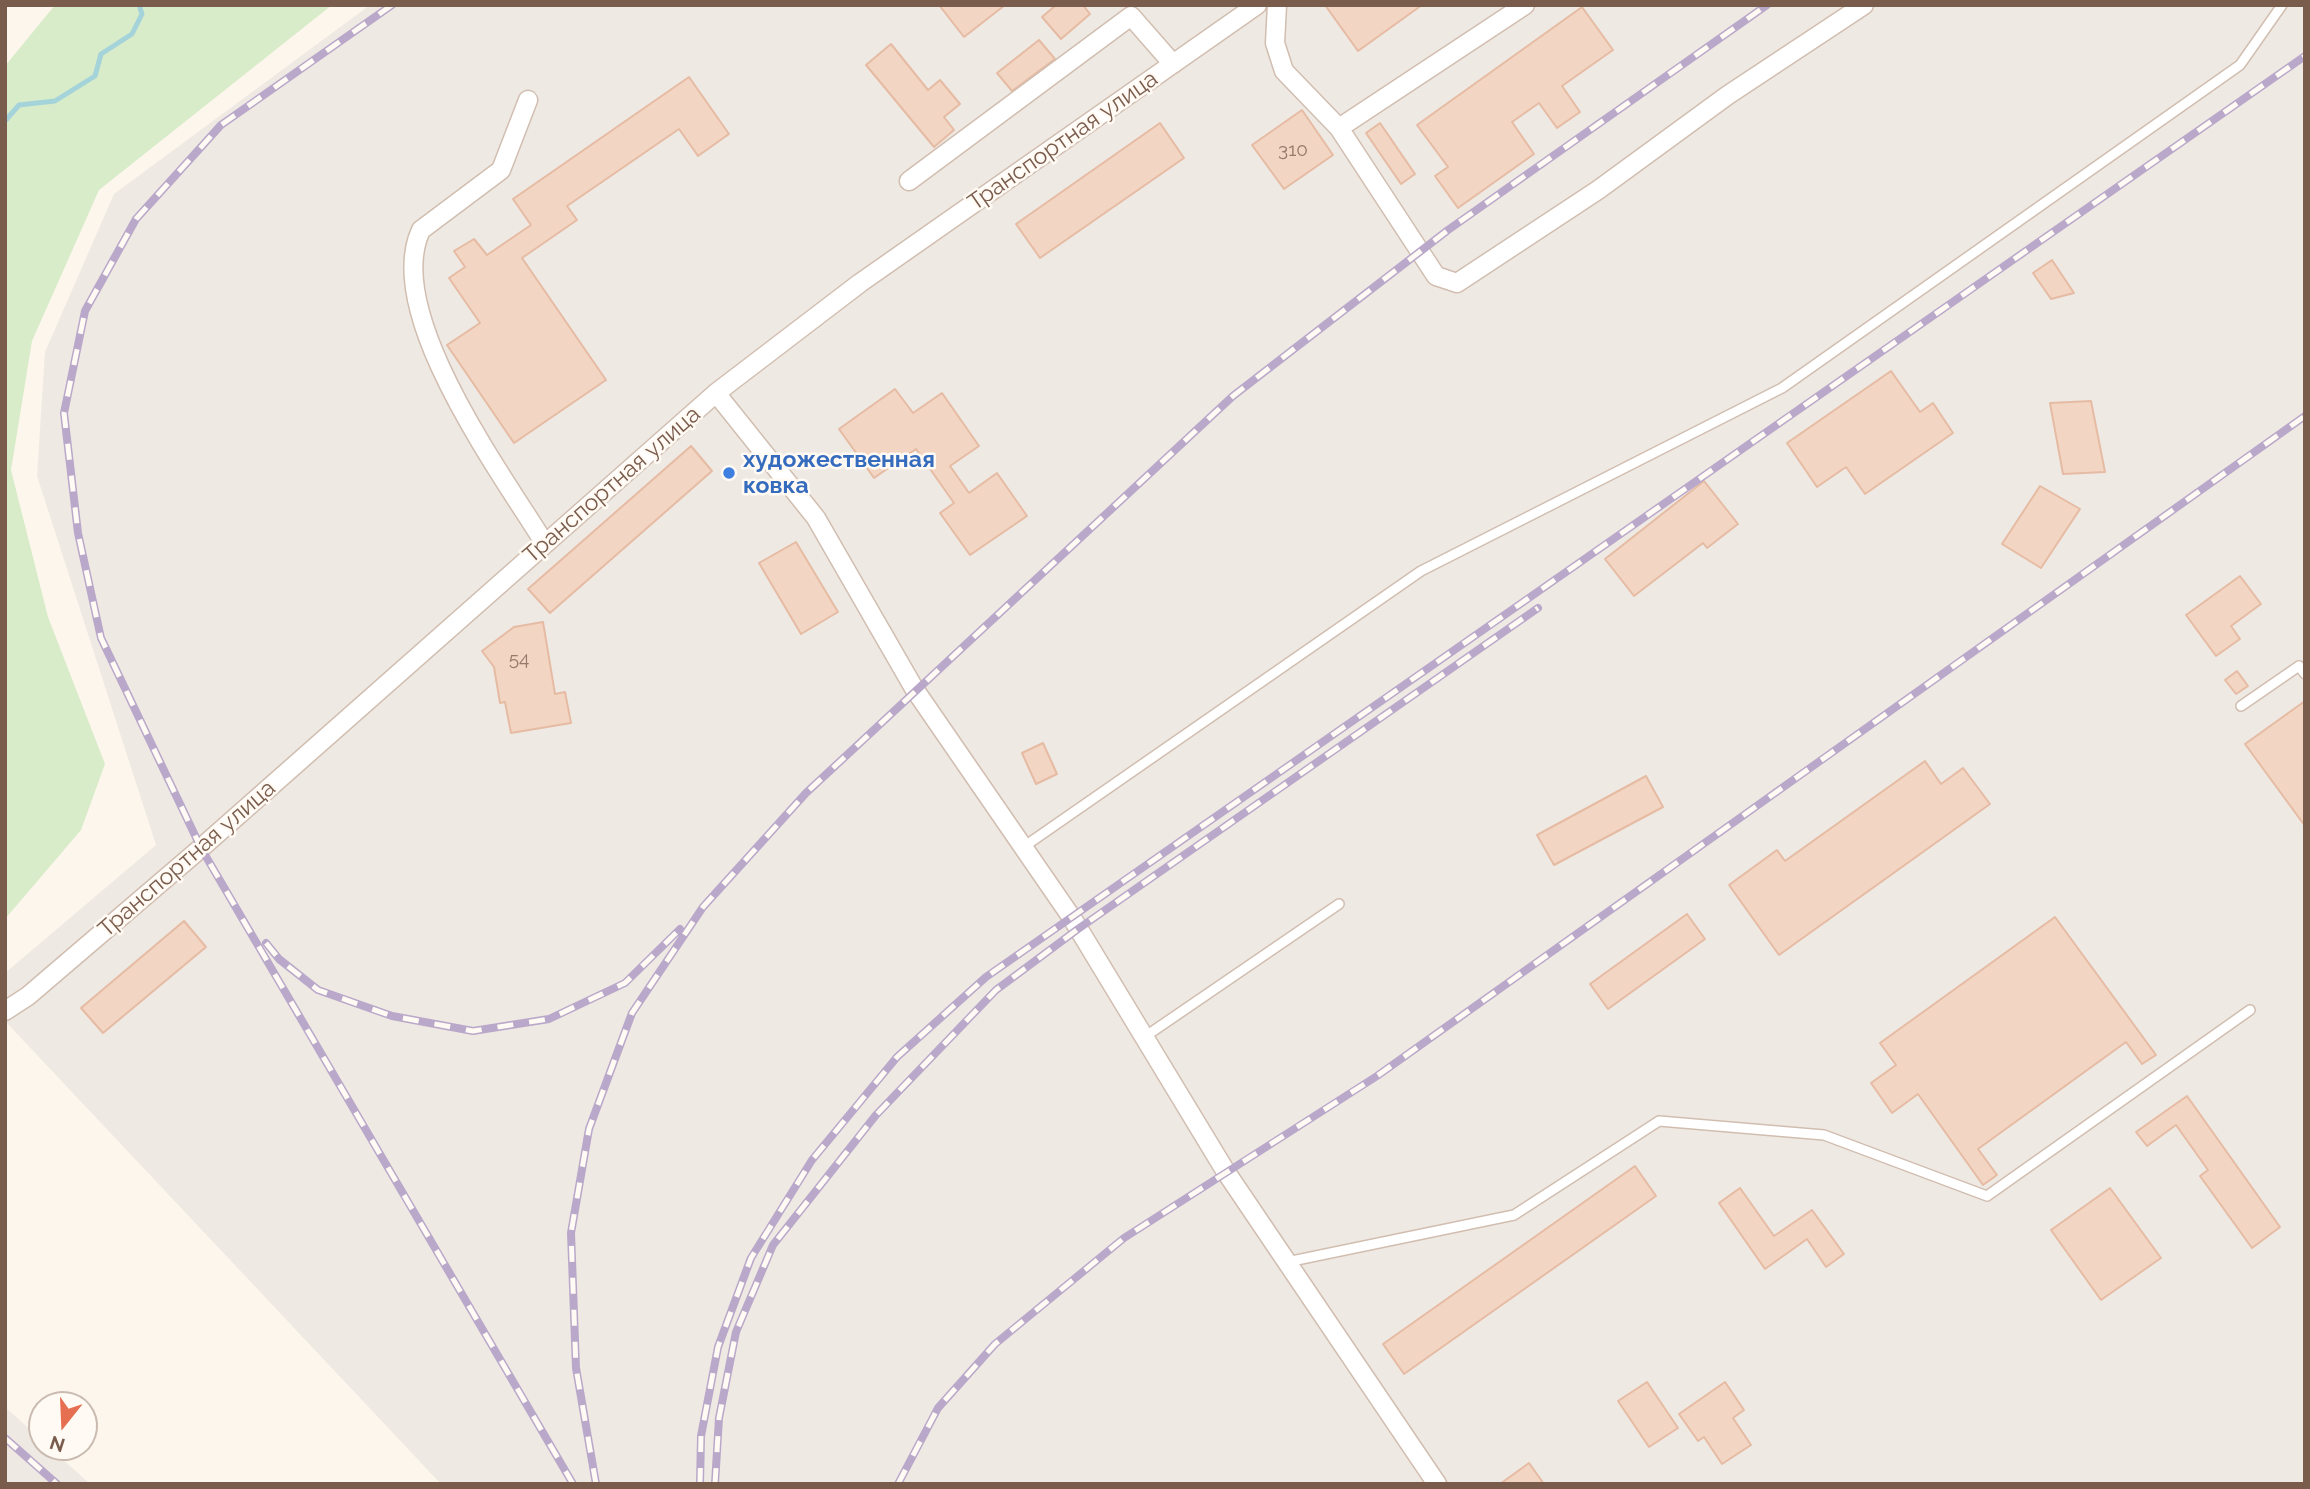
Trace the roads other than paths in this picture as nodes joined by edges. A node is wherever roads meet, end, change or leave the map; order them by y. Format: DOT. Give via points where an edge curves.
graph roads {
  1 [pos="1257,5"];
  2 [pos="1277,5"];
  3 [pos="1525,5"];
  4 [pos="1864,5"];
  5 [pos="2282,5"];
  6 [pos="1173,64"];
  7 [pos="528,100"];
  8 [pos="1339,128"];
  9 [pos="909,181"];
  10 [pos="716,393"];
  11 [pos="545,544"];
  12 [pos="2305,674"];
  13 [pos="2241,706"];
  14 [pos="1022,848"];
  15 [pos="1339,904"];
  16 [pos="2250,1010"];
  17 [pos="5,1011"];
  18 [pos="1143,1038"];
  19 [pos="1287,1262"];
  20 [pos="1437,1484"];
  1 -- 6 [label="street, Транспортная улица"];
  2 -- 8 [label="street" via="1275,43 1284,71"];
  3 -- 8 [label="street"];
  4 -- 8 [label="street" via="1457,283 1436,276"];
  5 -- 14 [label="lane" via="2240,65 1782,388 1420,571"];
  6 -- 9 [label="street" via="1131,16"];
  6 -- 10 [label="street, Транспортная улица" via="860,283"];
  7 -- 11 [label="street" via="501,170 421,230 412,263 415,295 447,383"];
  10 -- 11 [label="street, Транспортная улица"];
  10 -- 14 [label="street" via="816,518 915,690"];
  11 -- 17 [label="street, Транспортная улица" via="201,848"];
  12 -- 13 [label="lane" via="2299,666"];
  14 -- 18 [label="street" via="1072,918"];
  15 -- 18 [label="lane"];
  16 -- 19 [label="lane" via="1987,1196 1824,1135 1659,1121 1514,1215"];
  18 -- 19 [label="street"];
  19 -- 20 [label="street"];
}
